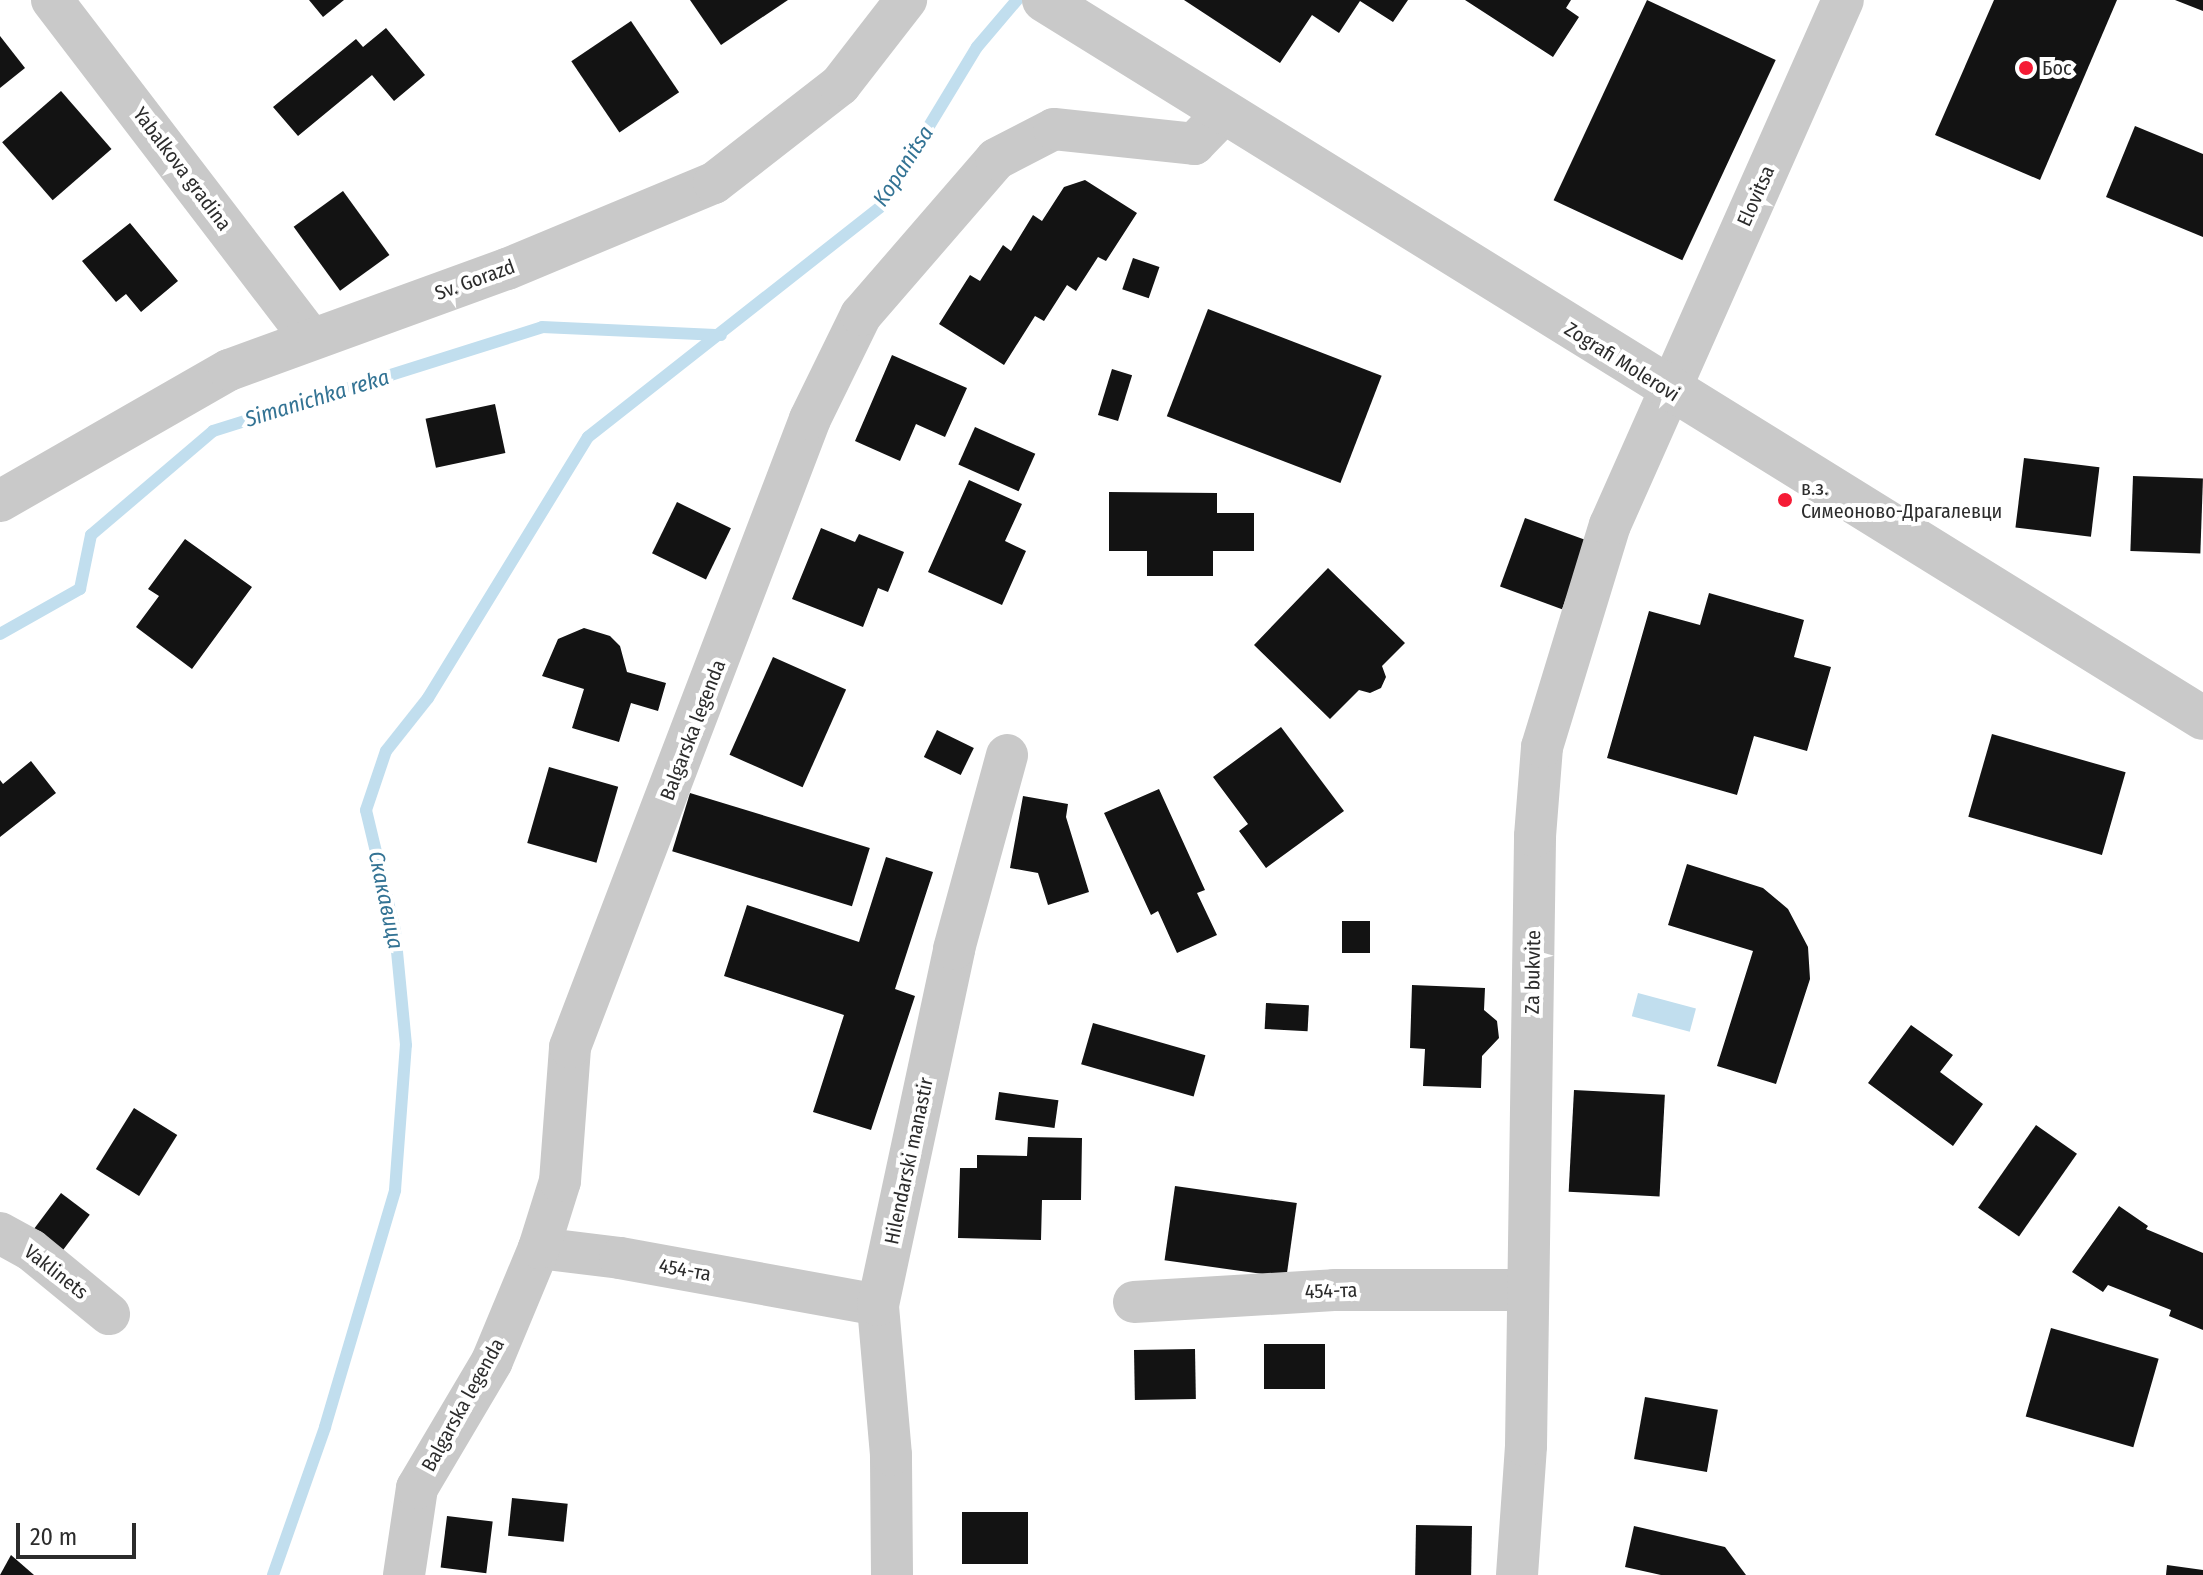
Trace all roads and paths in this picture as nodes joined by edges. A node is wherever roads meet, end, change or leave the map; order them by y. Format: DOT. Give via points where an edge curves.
graph roads {
  1 [pos="52,0"];
  2 [pos="906,0"];
  3 [pos="1843,0"];
  4 [pos="1056,8"];
  5 [pos="1223,114"];
  6 [pos="311,339"];
  7 [pos="1669,391"];
  8 [pos="0,501"];
  9 [pos="2203,718"];
  10 [pos="1007,755"];
  11 [pos="0,1233"];
  12 [pos="539,1248"];
  13 [pos="1528,1290"];
  14 [pos="1134,1302"];
  15 [pos="878,1305"];
  16 [pos="109,1314"];
  17 [pos="404,1575"];
  18 [pos="892,1575"];
  19 [pos="1517,1575"];
  1 -- 6 [label="street, Yabalkova gradina"];
  2 -- 6 [label="street, Sv. Gorazd" via="840,85 714,183 507,269"];
  3 -- 7 [label="street, Elovitsa"];
  4 -- 5 [label="street, Zografi Molerovi"];
  5 -- 7 [label="street, Zografi Molerovi"];
  5 -- 12 [label="street, Balgarska legenda" via="1194,144 1054,129 996,159 861,315 810,419 570,1047 560,1181"];
  6 -- 8 [label="street, Sv. Gorazd" via="229,370"];
  7 -- 9 [label="street, Zografi Molerovi"];
  7 -- 13 [label="street, Za bukvite" via="1610,525 1542,747 1535,836"];
  10 -- 15 [label="street, Hilendarski manastir" via="954,949"];
  11 -- 16 [label="street, Vaklinets" via="31,1250"];
  12 -- 15 [label="street, 454-та"];
  12 -- 17 [label="street, Balgarska legenda" via="492,1361 417,1488"];
  13 -- 14 [label="street, 454-та" via="1334,1290"];
  13 -- 19 [label="street, Za bukvite"];
  15 -- 18 [label="street, Hilendarski manastir" via="891,1455"];
}
